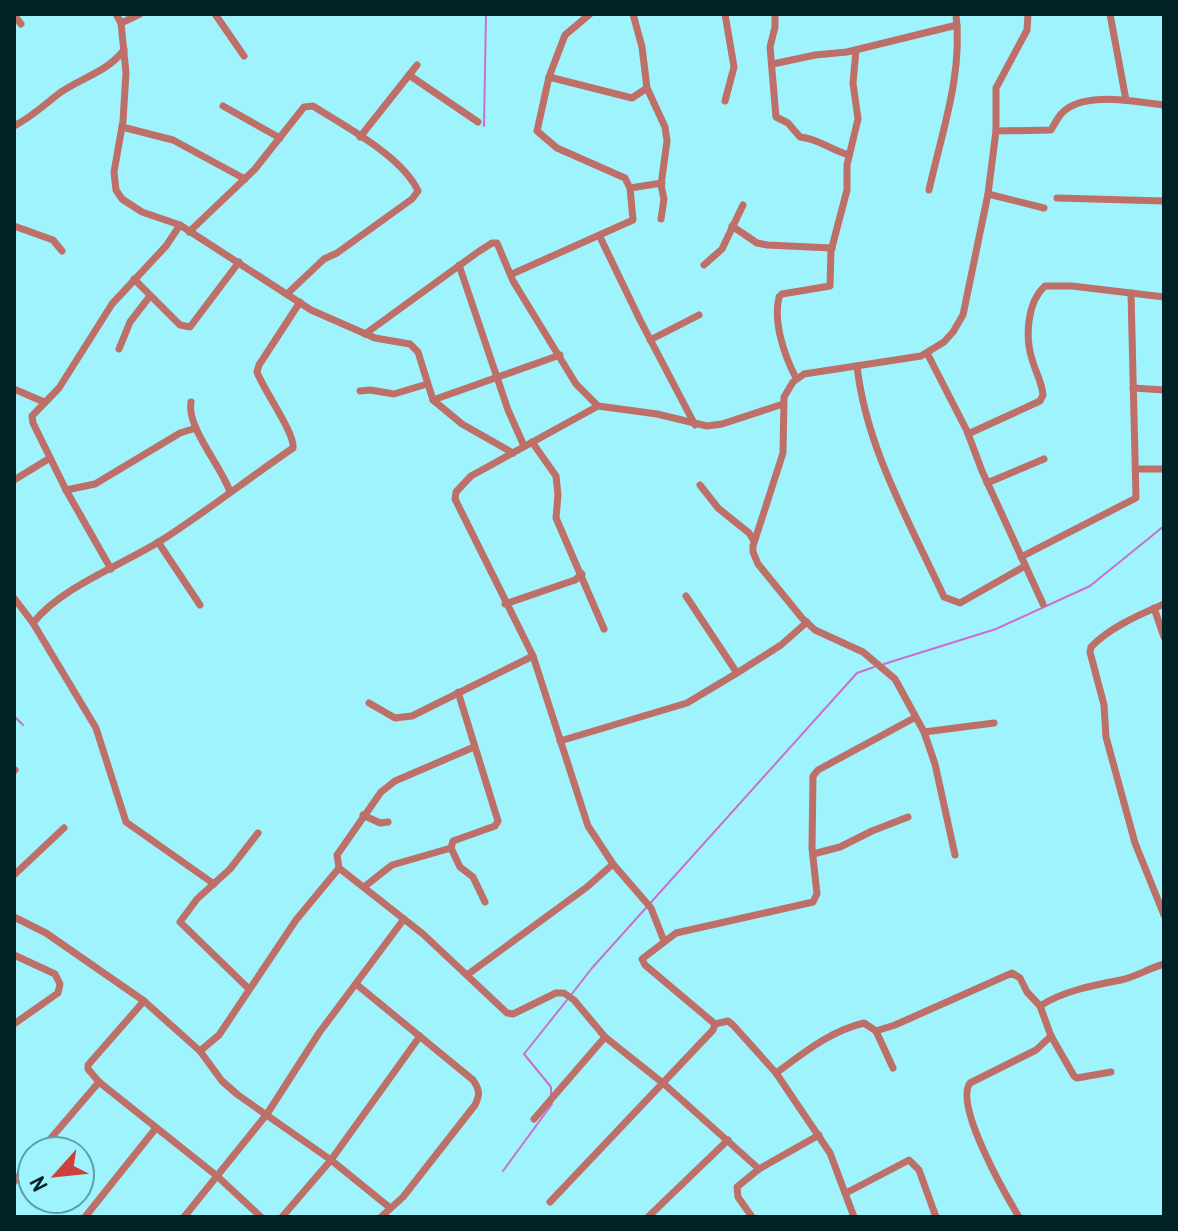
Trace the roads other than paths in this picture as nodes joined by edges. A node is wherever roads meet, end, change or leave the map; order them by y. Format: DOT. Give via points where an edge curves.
graph roads {
  1 [pos="116,14"];
  2 [pos="140,14"];
  3 [pos="215,14"];
  4 [pos="633,14"];
  5 [pos="725,14"];
  6 [pos="775,14"];
  7 [pos="956,14"];
  8 [pos="1028,14"];
  9 [pos="1110,14"];
  10 [pos="14,15"];
  11 [pos="586,15"];
  12 [pos="121,23"];
  13 [pos="21,24"];
  14 [pos="957,25"];
  15 [pos="124,50"];
  16 [pos="856,50"];
  17 [pos="244,56"];
  18 [pos="773,64"];
  19 [pos="417,65"];
  20 [pos="409,75"];
  21 [pos="549,77"];
  22 [pos="647,88"];
  23 [pos="1126,100"];
  24 [pos="725,101"];
  25 [pos="1164,105"];
  26 [pos="223,106"];
  27 [pos="478,122"];
  28 [pos="14,126"];
  29 [pos="122,127"];
  30 [pos="996,131"];
  31 [pos="360,137"];
  32 [pos="280,138"];
  33 [pos="849,155"];
  34 [pos="245,179"];
  35 [pos="662,183"];
  36 [pos="630,188"];
  37 [pos="929,190"];
  38 [pos="988,194"];
  39 [pos="1057,198"];
  40 [pos="1164,201"];
  41 [pos="743,205"];
  42 [pos="1044,208"];
  43 [pos="661,219"];
  44 [pos="180,225"];
  45 [pos="14,226"];
  46 [pos="732,226"];
  47 [pos="189,232"];
  48 [pos="600,237"];
  49 [pos="832,248"];
  50 [pos="62,251"];
  51 [pos="239,262"];
  52 [pos="459,265"];
  53 [pos="704,265"];
  54 [pos="512,274"];
  55 [pos="134,279"];
  56 [pos="1131,293"];
  57 [pos="287,294"];
  58 [pos="150,296"];
  59 [pos="1164,297"];
  60 [pos="300,302"];
  61 [pos="699,315"];
  62 [pos="365,334"];
  63 [pos="650,340"];
  64 [pos="119,349"];
  65 [pos="927,353"];
  66 [pos="560,355"];
  67 [pos="857,366"];
  68 [pos="496,376"];
  69 [pos="796,378"];
  70 [pos="427,384"];
  71 [pos="1133,388"];
  72 [pos="14,389"];
  73 [pos="1164,390"];
  74 [pos="360,391"];
  75 [pos="433,400"];
  76 [pos="44,402"];
  77 [pos="191,402"];
  78 [pos="783,404"];
  79 [pos="598,406"];
  80 [pos="695,425"];
  81 [pos="196,428"];
  82 [pos="968,434"];
  83 [pos="528,444"];
  84 [pos="513,453"];
  85 [pos="50,458"];
  86 [pos="1044,459"];
  87 [pos="1136,469"];
  88 [pos="1164,469"];
  89 [pos="14,480"];
  90 [pos="987,483"];
  91 [pos="700,485"];
  92 [pos="66,490"];
  93 [pos="230,492"];
  94 [pos="754,541"];
  95 [pos="158,542"];
  96 [pos="1021,557"];
  97 [pos="1025,566"];
  98 [pos="111,569"];
  99 [pos="584,578"];
  100 [pos="686,596"];
  101 [pos="14,598"];
  102 [pos="505,604"];
  103 [pos="1043,604"];
  104 [pos="1164,604"];
  105 [pos="200,605"];
  106 [pos="1154,608"];
  107 [pos="807,622"];
  108 [pos="33,623"];
  109 [pos="604,629"];
  110 [pos="1164,637"];
  111 [pos="533,656"];
  112 [pos="737,673"];
  113 [pos="458,692"];
  114 [pos="369,703"];
  115 [pos="914,718"];
  116 [pos="994,723"];
  117 [pos="924,732"];
  118 [pos="560,741"];
  119 [pos="474,747"];
  120 [pos="363,815"];
  121 [pos="908,817"];
  122 [pos="388,822"];
  123 [pos="64,828"];
  124 [pos="258,833"];
  125 [pos="451,848"];
  126 [pos="813,854"];
  127 [pos="955,855"];
  128 [pos="613,864"];
  129 [pos="339,868"];
  130 [pos="14,875"];
  131 [pos="214,884"];
  132 [pos="364,887"];
  133 [pos="485,902"];
  134 [pos="1164,915"];
  135 [pos="14,917"];
  136 [pos="404,919"];
  137 [pos="664,941"];
  138 [pos="14,955"];
  139 [pos="1164,964"];
  140 [pos="467,975"];
  141 [pos="356,984"];
  142 [pos="249,989"];
  143 [pos="144,1001"];
  144 [pos="1040,1006"];
  145 [pos="14,1024"];
  146 [pos="715,1024"];
  147 [pos="876,1031"];
  148 [pos="420,1036"];
  149 [pos="1051,1036"];
  150 [pos="605,1037"];
  151 [pos="200,1051"];
  152 [pos="893,1068"];
  153 [pos="1111,1072"];
  154 [pos="776,1073"];
  155 [pos="99,1082"];
  156 [pos="664,1084"];
  157 [pos="267,1114"];
  158 [pos="534,1119"];
  159 [pos="156,1128"];
  160 [pos="54,1135"];
  161 [pos="819,1135"];
  162 [pos="728,1140"];
  163 [pos="331,1160"];
  164 [pos="759,1169"];
  165 [pos="217,1176"];
  166 [pos="846,1193"];
  167 [pos="550,1202"];
  168 [pos="389,1207"];
  169 [pos="85,1217"];
  170 [pos="184,1217"];
  171 [pos="261,1217"];
  172 [pos="282,1217"];
  173 [pos="381,1217"];
  174 [pos="648,1217"];
  175 [pos="752,1217"];
  176 [pos="854,1217"];
  177 [pos="936,1217"];
  178 [pos="1019,1217"];
  1 -- 12 [label="street"];
  2 -- 12 [label="street"];
  3 -- 17 [label="street"];
  4 -- 22 [label="street"];
  5 -- 24 [label="street" via="734,67"];
  6 -- 18 [label="street"];
  7 -- 14 [label="street"];
  8 -- 30 [label="street" via="1027,30 996,88"];
  9 -- 23 [label="street"];
  10 -- 13 [label="street"];
  11 -- 21 [label="street" via="565,35"];
  12 -- 15 [label="street"];
  14 -- 16 [label="street"];
  14 -- 37 [label="street" via="956,81"];
  15 -- 28 [label="street" via="105,70 58,94"];
  15 -- 29 [label="street"];
  16 -- 18 [label="street"];
  16 -- 33 [label="street" via="858,119"];
  18 -- 33 [label="street" via="776,117 800,137 818,139"];
  19 -- 20 [label="street"];
  20 -- 27 [label="street"];
  20 -- 31 [label="street"];
  21 -- 22 [label="street" via="632,98"];
  21 -- 36 [label="street" via="538,133 557,148 625,178"];
  22 -- 35 [label="street" via="665,127"];
  23 -- 25 [label="street"];
  23 -- 30 [label="street" via="1080,101 1063,112 1051,130"];
  26 -- 32 [label="street"];
  29 -- 34 [label="street" via="173,140"];
  29 -- 44 [label="street" via="116,190 132,207"];
  30 -- 38 [label="street"];
  31 -- 32 [label="street" via="310,105"];
  31 -- 57 [label="street" via="408,176 417,195 324,259"];
  32 -- 34 [label="street"];
  33 -- 49 [label="street" via="847,190"];
  34 -- 47 [label="street"];
  35 -- 36 [label="street"];
  35 -- 43 [label="street"];
  36 -- 48 [label="street" via="633,220"];
  38 -- 42 [label="street"];
  38 -- 65 [label="street" via="963,315 944,342"];
  39 -- 40 [label="street"];
  41 -- 46 [label="street"];
  44 -- 47 [label="street"];
  44 -- 55 [label="street"];
  45 -- 50 [label="street" via="53,240"];
  46 -- 49 [label="street" via="757,243"];
  46 -- 53 [label="street" via="722,249"];
  47 -- 51 [label="street"];
  48 -- 54 [label="street"];
  48 -- 63 [label="street"];
  49 -- 69 [label="street" via="828,287 779,297 787,360"];
  51 -- 57 [label="street"];
  51 -- 58 [label="street" via="190,327 180,325"];
  52 -- 54 [label="street" via="497,243"];
  52 -- 62 [label="street"];
  52 -- 68 [label="street"];
  54 -- 66 [label="street"];
  55 -- 58 [label="street"];
  55 -- 76 [label="street"];
  56 -- 59 [label="street"];
  56 -- 71 [label="street"];
  56 -- 82 [label="street" via="1045,286 1028,323 1040,401"];
  57 -- 60 [label="street"];
  58 -- 64 [label="street" via="130,322"];
  60 -- 62 [label="street"];
  60 -- 93 [label="street" via="257,372 292,434 293,448"];
  61 -- 63 [label="street"];
  62 -- 70 [label="street" via="415,348"];
  63 -- 80 [label="street"];
  65 -- 67 [label="street"];
  65 -- 82 [label="street"];
  66 -- 68 [label="street"];
  66 -- 79 [label="street" via="576,384"];
  67 -- 69 [label="street"];
  67 -- 97 [label="street" via="885,471 944,597 960,603"];
  68 -- 75 [label="street"];
  68 -- 83 [label="street"];
  69 -- 78 [label="street"];
  70 -- 74 [label="street" via="394,394"];
  70 -- 75 [label="street"];
  71 -- 73 [label="street"];
  71 -- 87 [label="street"];
  72 -- 76 [label="street"];
  75 -- 84 [label="street" via="454,419"];
  76 -- 85 [label="street" via="32,419"];
  77 -- 81 [label="street"];
  78 -- 80 [label="street" via="722,424"];
  78 -- 94 [label="street" via="783,453"];
  79 -- 80 [label="street"];
  79 -- 83 [label="street"];
  81 -- 92 [label="street" via="95,484"];
  81 -- 93 [label="street"];
  82 -- 90 [label="street"];
  83 -- 84 [label="street"];
  83 -- 99 [label="street" via="556,476 556,518"];
  84 -- 102 [label="street" via="471,476 455,499"];
  85 -- 89 [label="street"];
  85 -- 92 [label="street"];
  86 -- 90 [label="street"];
  87 -- 88 [label="street"];
  87 -- 96 [label="street" via="1135,500"];
  90 -- 96 [label="street"];
  91 -- 94 [label="street"];
  92 -- 98 [label="street"];
  93 -- 95 [label="street"];
  94 -- 107 [label="street" via="758,564"];
  95 -- 98 [label="street"];
  95 -- 105 [label="street"];
  96 -- 97 [label="street"];
  97 -- 103 [label="street"];
  98 -- 108 [label="street" via="63,597"];
  99 -- 102 [label="street"];
  99 -- 109 [label="street"];
  100 -- 112 [label="street"];
  101 -- 108 [label="street"];
  102 -- 111 [label="street"];
  104 -- 106 [label="street"];
  106 -- 110 [label="street"];
  106 -- 134 [label="street" via="1129,617 1090,652 1131,830"];
  107 -- 112 [label="street"];
  107 -- 115 [label="street" via="875,660 895,679"];
  108 -- 131 [label="street" via="96,728 126,822"];
  111 -- 113 [label="street"];
  111 -- 118 [label="street"];
  112 -- 118 [label="street" via="687,703"];
  113 -- 114 [label="street" via="400,719"];
  113 -- 119 [label="street"];
  115 -- 117 [label="street"];
  115 -- 126 [label="street" via="818,770 812,782"];
  116 -- 117 [label="street"];
  117 -- 127 [label="street"];
  118 -- 128 [label="street" via="588,826"];
  119 -- 120 [label="street" via="395,781"];
  119 -- 125 [label="street" via="498,821 453,841"];
  120 -- 122 [label="street"];
  120 -- 129 [label="street" via="337,855"];
  121 -- 126 [label="street"];
  123 -- 130 [label="street"];
  124 -- 131 [label="street"];
  125 -- 132 [label="street" via="392,865"];
  125 -- 133 [label="street"];
  126 -- 137 [label="street" via="813,902 676,933"];
  128 -- 137 [label="street" via="651,908"];
  128 -- 140 [label="street"];
  129 -- 132 [label="street"];
  129 -- 142 [label="street"];
  131 -- 142 [label="street" via="180,922"];
  132 -- 136 [label="street"];
  135 -- 143 [label="street"];
  136 -- 140 [label="street"];
  136 -- 141 [label="street"];
  137 -- 146 [label="street" via="643,963"];
  138 -- 145 [label="street" via="55,974 60,984 58,993"];
  139 -- 144 [label="street"];
  140 -- 150 [label="street" via="507,1013 564,993"];
  141 -- 148 [label="street"];
  141 -- 157 [label="street"];
  142 -- 151 [label="street" via="219,1035"];
  143 -- 151 [label="street"];
  143 -- 155 [label="street" via="88,1065"];
  144 -- 147 [label="street" via="1020,978 1009,973"];
  144 -- 149 [label="street"];
  146 -- 154 [label="street" via="733,1025"];
  146 -- 156 [label="street"];
  147 -- 152 [label="street"];
  147 -- 154 [label="street" via="864,1023 847,1027"];
  148 -- 163 [label="street"];
  148 -- 168 [label="street" via="473,1080 480,1096 403,1197"];
  149 -- 153 [label="street" via="1077,1078"];
  149 -- 178 [label="street" via="1036,1050 966,1088 968,1112"];
  150 -- 156 [label="street"];
  150 -- 158 [label="street"];
  151 -- 157 [label="street" via="222,1081"];
  154 -- 161 [label="street"];
  155 -- 159 [label="street"];
  155 -- 160 [label="street"];
  156 -- 162 [label="street"];
  156 -- 167 [label="street"];
  157 -- 163 [label="street"];
  157 -- 165 [label="street"];
  159 -- 165 [label="street"];
  159 -- 169 [label="street"];
  161 -- 164 [label="street"];
  161 -- 166 [label="street"];
  162 -- 164 [label="street"];
  162 -- 174 [label="street"];
  163 -- 168 [label="street"];
  163 -- 172 [label="street"];
  164 -- 175 [label="street" via="737,1187"];
  165 -- 170 [label="street"];
  165 -- 171 [label="street"];
  166 -- 176 [label="street"];
  166 -- 177 [label="street" via="909,1160 919,1170"];
  168 -- 173 [label="street"];
}
